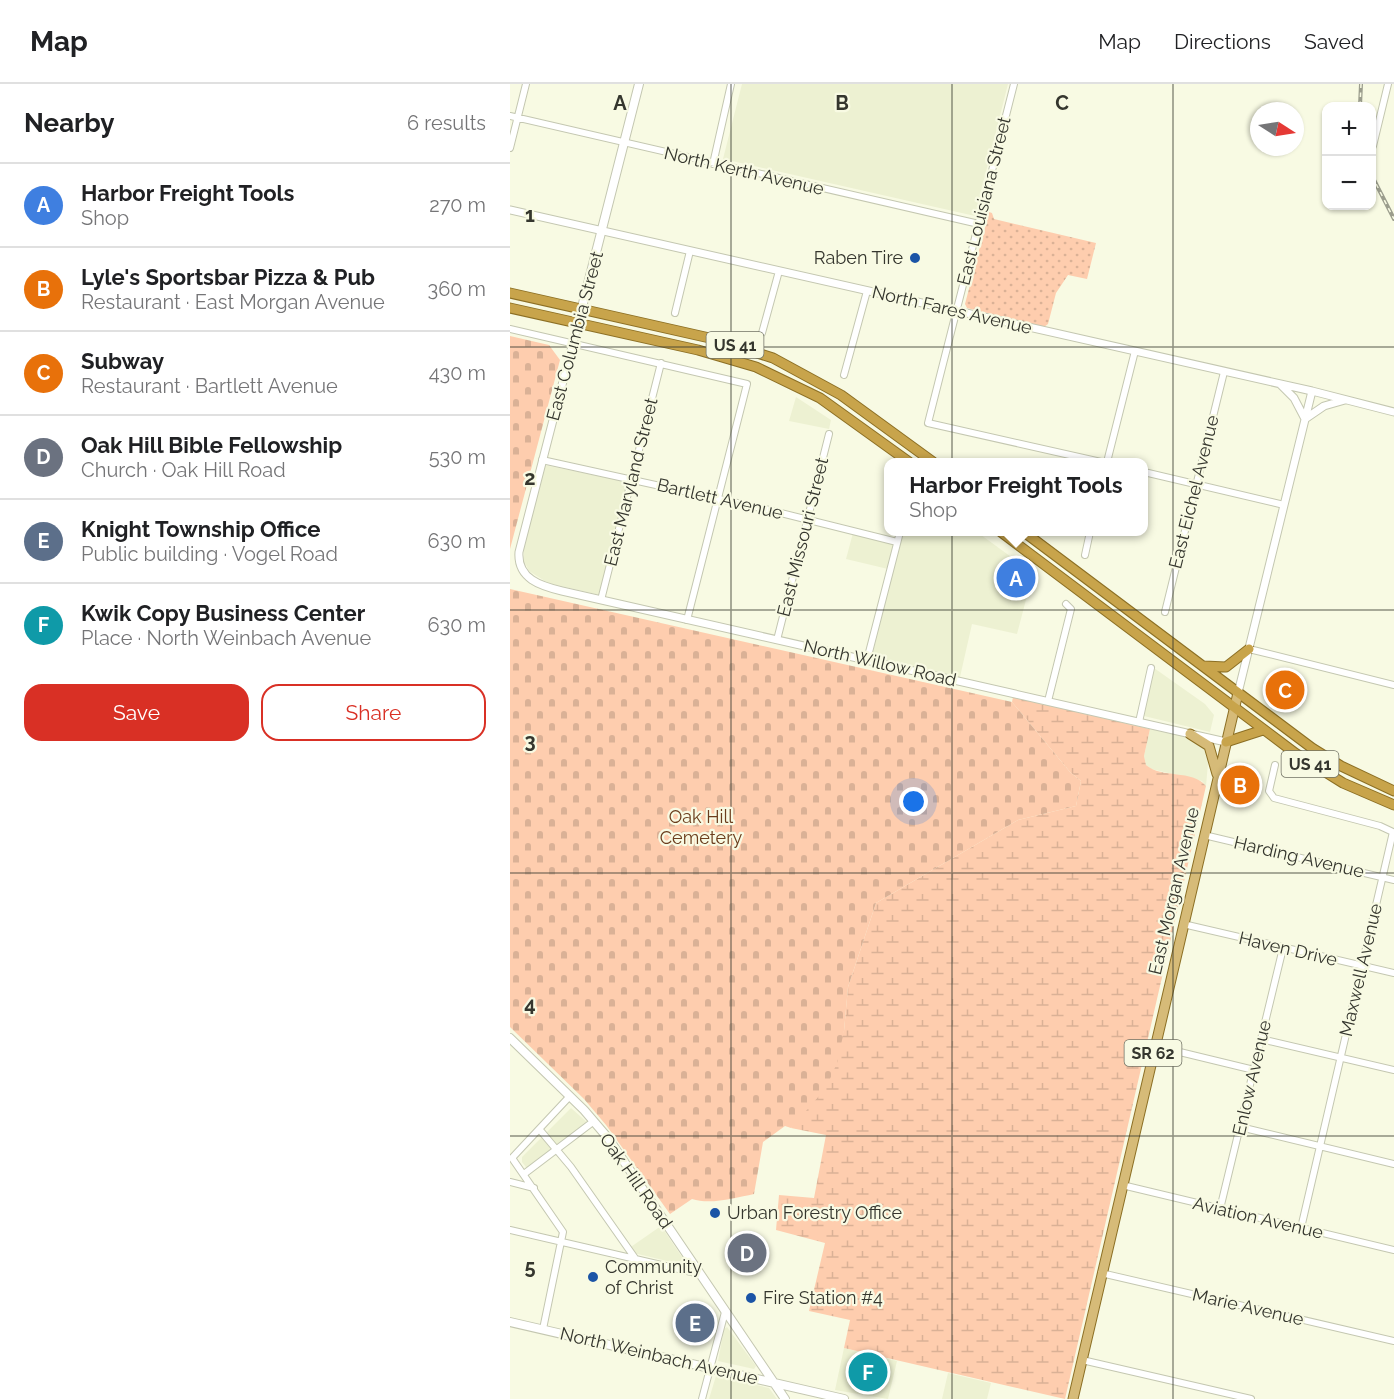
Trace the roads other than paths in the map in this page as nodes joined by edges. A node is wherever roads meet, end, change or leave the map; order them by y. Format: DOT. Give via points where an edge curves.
graph roads {
  1 [pos="526,84"];
  2 [pos="639,84"];
  3 [pos="731,84"];
  4 [pos="1014,84"];
  5 [pos="1388,84"];
  6 [pos="510,116"];
  7 [pos="518,118"];
  8 [pos="1376,134"];
  9 [pos="623,143"];
  10 [pos="510,148"];
  11 [pos="713,164"];
  12 [pos="510,210"];
  13 [pos="979,224"];
  14 [pos="602,232"];
  15 [pos="690,251"];
  16 [pos="778,271"];
  17 [pos="867,291"];
  18 [pos="510,293"];
  19 [pos="510,308"];
  20 [pos="582,309"];
  21 [pos="956,311"];
  22 [pos="675,313"];
  23 [pos="578,324"];
  24 [pos="510,329"];
  25 [pos="762,333"];
  26 [pos="573,343"];
  27 [pos="1135,351"];
  28 [pos="661,363"];
  29 [pos="1224,372"];
  30 [pos="844,375"];
  31 [pos="1280,384"];
  32 [pos="1312,391"];
  33 [pos="1348,400"];
  34 [pos="1394,412"];
  35 [pos="1305,418"];
  36 [pos="829,434"];
  37 [pos="903,458"];
  38 [pos="927,458"];
  39 [pos="1083,458"];
  40 [pos="1108,458"];
  41 [pos="542,460"];
  42 [pos="1148,473"];
  43 [pos="630,479"];
  44 [pos="1196,483"];
  45 [pos="720,499"];
  46 [pos="1284,505"];
  47 [pos="808,520"];
  48 [pos="899,536"];
  49 [pos="1008,536"];
  50 [pos="1031,536"];
  51 [pos="1089,536"];
  52 [pos="897,542"];
  53 [pos="1084,555"];
  54 [pos="536,582"];
  55 [pos="601,600"];
  56 [pos="1069,607"];
  57 [pos="1165,612"];
  58 [pos="687,620"];
  59 [pos="777,640"];
  60 [pos="1249,650"];
  61 [pos="867,660"];
  62 [pos="1202,666"];
  63 [pos="1151,668"];
  64 [pos="1394,685"];
  65 [pos="1238,693"];
  66 [pos="1048,701"];
  67 [pos="1234,708"];
  68 [pos="1139,722"];
  69 [pos="1263,730"];
  70 [pos="1191,734"];
  71 [pos="1226,742"];
  72 [pos="1275,765"];
  73 [pos="1218,775"];
  74 [pos="1394,791"];
  75 [pos="1394,806"];
  76 [pos="1204,835"];
  77 [pos="1382,877"];
  78 [pos="1394,880"];
  79 [pos="1183,924"];
  80 [pos="1283,948"];
  81 [pos="1363,966"];
  82 [pos="1394,973"];
  83 [pos="510,1038"];
  84 [pos="1261,1039"];
  85 [pos="1155,1046"];
  86 [pos="1341,1058"];
  87 [pos="1254,1070"];
  88 [pos="1394,1070"];
  89 [pos="570,1096"];
  90 [pos="594,1121"];
  91 [pos="1240,1127"];
  92 [pos="540,1130"];
  93 [pos="1320,1147"];
  94 [pos="558,1149"];
  95 [pos="511,1161"];
  96 [pos="1394,1164"];
  97 [pos="524,1174"];
  98 [pos="510,1182"];
  99 [pos="1122,1185"];
  100 [pos="534,1188"];
  101 [pos="1220,1209"];
  102 [pos="1301,1228"];
  103 [pos="510,1230"];
  104 [pos="562,1242"];
  105 [pos="1394,1250"];
  106 [pos="637,1261"];
  107 [pos="1101,1273"];
  108 [pos="700,1274"];
  109 [pos="725,1312"];
  110 [pos="510,1322"];
  111 [pos="543,1329"];
  112 [pos="1394,1341"];
  113 [pos="1082,1360"];
  114 [pos="709,1368"];
  115 [pos="773,1382"];
  116 [pos="702,1399"];
  117 [pos="785,1399"];
  118 [pos="844,1399"];
  119 [pos="1072,1399"];
  120 [pos="1251,1399"];
  1 -- 7 [label="street"];
  2 -- 9 [label="main road, East Columbia Street"];
  3 -- 11 [label="street"];
  4 -- 13 [label="street, East Louisiana Street"];
  5 -- 8 [label="street"];
  6 -- 7 [label="street, North Kerth Avenue"];
  7 -- 9 [label="street, North Kerth Avenue"];
  7 -- 10 [label="street"];
  9 -- 11 [label="street, North Kerth Avenue"];
  9 -- 14 [label="main road, East Columbia Street"];
  11 -- 13 [label="street, North Kerth Avenue"];
  12 -- 14 [label="street, North Fares Avenue"];
  13 -- 21 [label="street, East Louisiana Street"];
  14 -- 15 [label="street, North Fares Avenue"];
  14 -- 20 [label="main road, East Columbia Street"];
  15 -- 16 [label="street, North Fares Avenue"];
  15 -- 22 [label="street"];
  16 -- 17 [label="street, North Fares Avenue"];
  16 -- 25 [label="street"];
  17 -- 21 [label="street, North Fares Avenue"];
  17 -- 30 [label="street"];
  18 -- 20 [label="highway, US 41"];
  19 -- 23 [label="highway, US 41"];
  20 -- 23 [label="main road, East Columbia Street"];
  20 -- 38 [label="highway, US 41" via="723,341 773,358 829,387"];
  21 -- 27 [label="street, North Fares Avenue"];
  21 -- 39 [label="street, East Louisiana Street" via="928,423"];
  23 -- 26 [label="street, East Columbia Street"];
  23 -- 37 [label="highway, US 41" via="724,356 772,374 820,398"];
  24 -- 26 [label="street"];
  26 -- 28 [label="street"];
  26 -- 41 [label="street, East Columbia Street"];
  27 -- 29 [label="street, North Fares Avenue"];
  27 -- 40 [label="street"];
  28 -- 43 [label="street, East Maryland Street"];
  28 -- 45 [label="street" via="745,383 747,393"];
  29 -- 31 [label="street, North Fares Avenue"];
  29 -- 44 [label="street, East Eichel Avenue"];
  31 -- 32 [label="street, North Fares Avenue"];
  31 -- 35 [label="street"];
  32 -- 33 [label="street, North Fares Avenue"];
  32 -- 35 [label="street, East Morgan Avenue"];
  33 -- 34 [label="street, North Fares Avenue"];
  33 -- 35 [label="street" via="1324,406"];
  35 -- 46 [label="street, East Morgan Avenue"];
  36 -- 47 [label="street, East Missouri Street"];
  41 -- 43 [label="street, Bartlett Avenue"];
  41 -- 54 [label="street, East Columbia Street" via="518,557 522,571"];
  42 -- 44 [label="street"];
  43 -- 45 [label="street, Bartlett Avenue"];
  43 -- 55 [label="street, East Maryland Street"];
  44 -- 46 [label="street"];
  44 -- 57 [label="street, East Eichel Avenue"];
  45 -- 47 [label="street, Bartlett Avenue"];
  45 -- 58 [label="street"];
  46 -- 60 [label="street, East Morgan Avenue"];
  47 -- 52 [label="street, Bartlett Avenue"];
  47 -- 59 [label="street, East Missouri Street"];
  48 -- 52 [label="street"];
  49 -- 67 [label="highway, US 41"];
  50 -- 62 [label="highway, US 41"];
  51 -- 53 [label="street"];
  52 -- 61 [label="street"];
  54 -- 55 [label="street, North Willow Road"];
  55 -- 58 [label="street, North Willow Road"];
  56 -- 66 [label="street"];
  58 -- 59 [label="street, North Willow Road"];
  59 -- 61 [label="street, North Willow Road"];
  60 -- 62 [label="highway" via="1226,667"];
  60 -- 64 [label="street"];
  60 -- 65 [label="street, East Morgan Avenue"];
  61 -- 66 [label="street, North Willow Road"];
  62 -- 65 [label="highway, US 41"];
  63 -- 68 [label="street"];
  65 -- 67 [label="main road, East Morgan Avenue / SR 62"];
  65 -- 74 [label="highway, US 41" via="1319,753"];
  66 -- 68 [label="street, North Willow Road"];
  67 -- 69 [label="highway, US 41"];
  67 -- 71 [label="main road, East Morgan Avenue / SR 62"];
  68 -- 70 [label="street, North Willow Road"];
  69 -- 71 [label="highway"];
  69 -- 75 [label="highway, US 41" via="1326,774"];
  70 -- 71 [label="street, North Willow Road"];
  70 -- 73 [label="main road" via="1209,746"];
  71 -- 73 [label="main road, East Morgan Avenue / SR 62"];
  72 -- 77 [label="street, Maxwell Avenue" via="1269,791 1274,798 1393,832"];
  73 -- 76 [label="main road, East Morgan Avenue / SR 62"];
  76 -- 77 [label="street, Harding Avenue"];
  76 -- 79 [label="main road, East Morgan Avenue / SR 62"];
  77 -- 78 [label="street, Harding Avenue"];
  77 -- 81 [label="street, Maxwell Avenue"];
  79 -- 80 [label="street, Haven Drive"];
  79 -- 85 [label="main road, East Morgan Avenue / SR 62"];
  80 -- 81 [label="street, Haven Drive"];
  80 -- 84 [label="street, Enlow Avenue"];
  81 -- 82 [label="street, Haven Drive"];
  81 -- 86 [label="street, Maxwell Avenue"];
  83 -- 89 [label="main road, Oak Hill Road"];
  84 -- 86 [label="street"];
  84 -- 87 [label="street, Enlow Avenue"];
  85 -- 87 [label="street"];
  85 -- 99 [label="main road, East Morgan Avenue / SR 62"];
  86 -- 88 [label="street"];
  86 -- 93 [label="street, Maxwell Avenue"];
  87 -- 91 [label="street, Enlow Avenue"];
  89 -- 90 [label="main road, Oak Hill Road"];
  89 -- 92 [label="street"];
  90 -- 94 [label="street"];
  90 -- 108 [label="main road, Oak Hill Road"];
  91 -- 93 [label="street"];
  91 -- 101 [label="street, Enlow Avenue"];
  92 -- 94 [label="street"];
  92 -- 95 [label="street"];
  93 -- 96 [label="street"];
  93 -- 102 [label="street, Maxwell Avenue"];
  94 -- 97 [label="street"];
  94 -- 106 [label="street"];
  95 -- 97 [label="street"];
  97 -- 100 [label="street"];
  98 -- 100 [label="street"];
  99 -- 101 [label="street, Aviation Avenue"];
  99 -- 107 [label="main road, East Morgan Avenue / SR 62"];
  100 -- 104 [label="street" via="562,1230"];
  101 -- 102 [label="street, Aviation Avenue"];
  102 -- 105 [label="street, Aviation Avenue"];
  103 -- 104 [label="street"];
  104 -- 106 [label="street"];
  104 -- 111 [label="street"];
  106 -- 108 [label="street"];
  107 -- 112 [label="street, Marie Avenue"];
  107 -- 113 [label="main road, East Morgan Avenue / SR 62"];
  108 -- 109 [label="main road, Oak Hill Road"];
  109 -- 114 [label="street"];
  109 -- 115 [label="main road, Oak Hill Road"];
  110 -- 111 [label="main road, North Weinbach Avenue"];
  111 -- 114 [label="main road, North Weinbach Avenue"];
  113 -- 119 [label="main road, East Morgan Avenue / SR 62"];
  113 -- 120 [label="street"];
  114 -- 115 [label="main road, North Weinbach Avenue"];
  114 -- 116 [label="street"];
  115 -- 117 [label="main road, Oak Hill Road"];
  115 -- 118 [label="main road, North Weinbach Avenue"];
}
